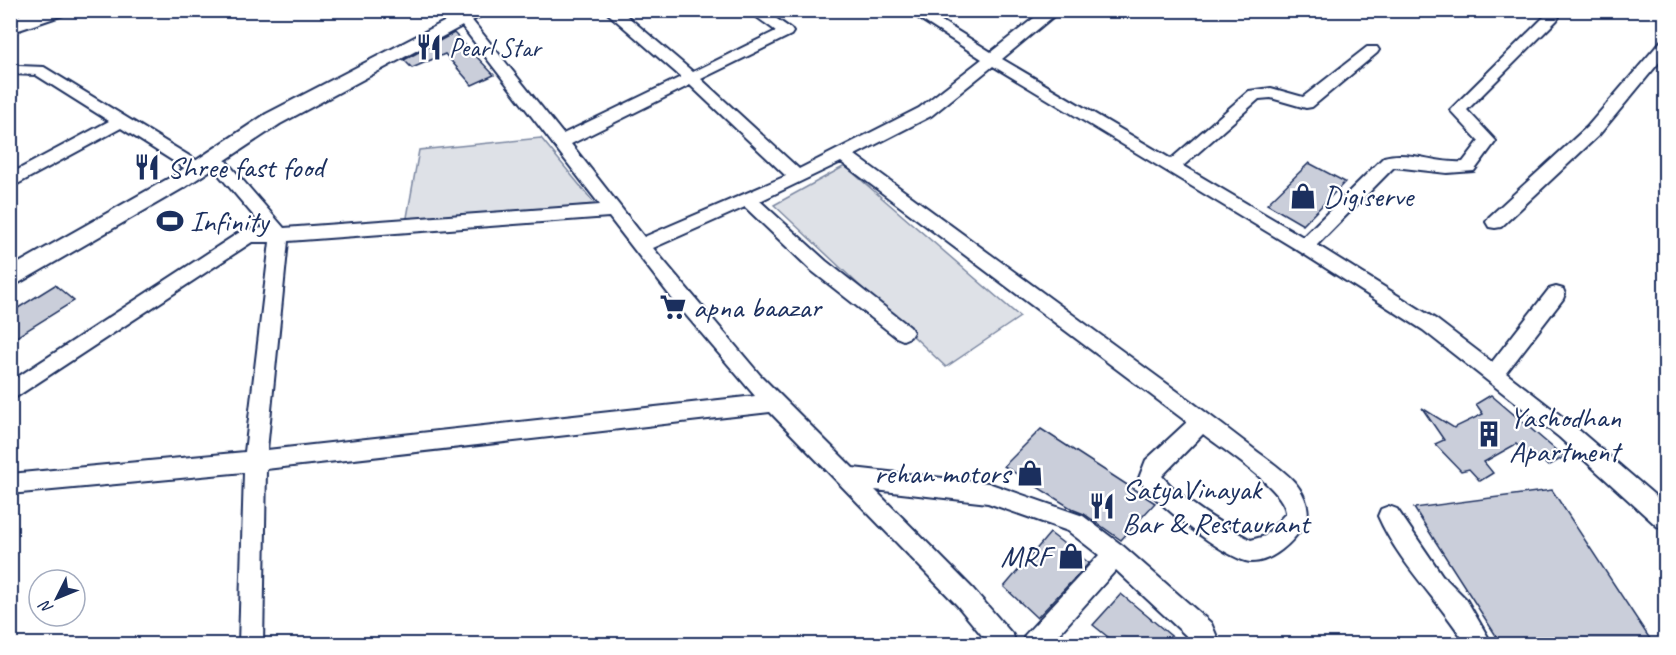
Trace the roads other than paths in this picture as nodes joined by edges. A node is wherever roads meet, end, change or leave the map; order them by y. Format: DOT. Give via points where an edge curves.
graph roads {
  1 [pos="37,10"];
  2 [pos="54,10"];
  3 [pos="484,10"];
  4 [pos="611,10"];
  5 [pos="754,10"];
  6 [pos="913,10"];
  7 [pos="1053,11"];
  8 [pos="463,14"];
  9 [pos="1552,17"];
  10 [pos="10,20"];
  11 [pos="10,26"];
  12 [pos="1665,44"];
  13 [pos="1372,51"];
  14 [pos="993,58"];
  15 [pos="10,67"];
  16 [pos="693,80"];
  17 [pos="121,121"];
  18 [pos="559,143"];
  19 [pos="842,154"];
  20 [pos="206,164"];
  21 [pos="1172,168"];
  22 [pos="797,177"];
  23 [pos="10,182"];
  24 [pos="747,200"];
  25 [pos="614,210"];
  26 [pos="1495,222"];
  27 [pos="280,235"];
  28 [pos="642,245"];
  29 [pos="1305,246"];
  30 [pos="13,273"];
  31 [pos="1556,294"];
  32 [pos="903,332"];
  33 [pos="1493,375"];
  34 [pos="10,393"];
  35 [pos="774,403"];
  36 [pos="1202,421"];
  37 [pos="255,460"];
  38 [pos="847,477"];
  39 [pos="10,484"];
  40 [pos="1389,516"];
  41 [pos="1665,520"];
  42 [pos="1115,554"];
  43 [pos="251,645"];
  44 [pos="1004,645"];
  45 [pos="1034,645"];
  46 [pos="1208,645"];
  47 [pos="1480,645"];
  1 -- 10 [label="main road"];
  2 -- 11 [label="main road"];
  3 -- 8 [label="street"];
  4 -- 16 [label="street"];
  5 -- 16 [label="street" via="786,32"];
  6 -- 14 [label="street"];
  7 -- 14 [label="street"];
  8 -- 18 [label="street"];
  8 -- 20 [label="street" via="273,119"];
  9 -- 29 [label="street" via="1458,110 1488,141 1468,167 1446,170 1390,161"];
  12 -- 26 [label="street" via="1593,131"];
  13 -- 21 [label="street" via="1306,103 1270,93 1255,94"];
  14 -- 19 [label="street" via="925,112"];
  14 -- 21 [label="street"];
  15 -- 17 [label="street" via="16,71 39,70"];
  16 -- 18 [label="street"];
  16 -- 22 [label="street"];
  17 -- 20 [label="street"];
  17 -- 23 [label="street"];
  18 -- 25 [label="street"];
  19 -- 22 [label="street"];
  19 -- 36 [label="street"];
  20 -- 27 [label="street"];
  20 -- 30 [label="street"];
  21 -- 29 [label="street"];
  22 -- 24 [label="street"];
  24 -- 28 [label="street"];
  24 -- 32 [label="street" via="819,266"];
  25 -- 27 [label="street"];
  25 -- 28 [label="street"];
  27 -- 34 [label="street" via="249,235"];
  27 -- 37 [label="street"];
  28 -- 35 [label="street"];
  29 -- 33 [label="street" via="1430,325"];
  31 -- 33 [label="street"];
  33 -- 41 [label="street" via="1566,431"];
  35 -- 37 [label="street"];
  35 -- 38 [label="street"];
  36 -- 36 [label="street" via="1154,467 1150,478 1158,489 1239,545 1250,551 1272,545 1297,517 1289,492"];
  37 -- 39 [label="street"];
  37 -- 43 [label="street"];
  38 -- 42 [label="street" via="988,493 1075,523"];
  38 -- 44 [label="street" via="965,597"];
  40 -- 47 [label="street" via="1434,584 1457,607"];
  42 -- 45 [label="street"];
  42 -- 46 [label="street" via="1202,632"];
}
